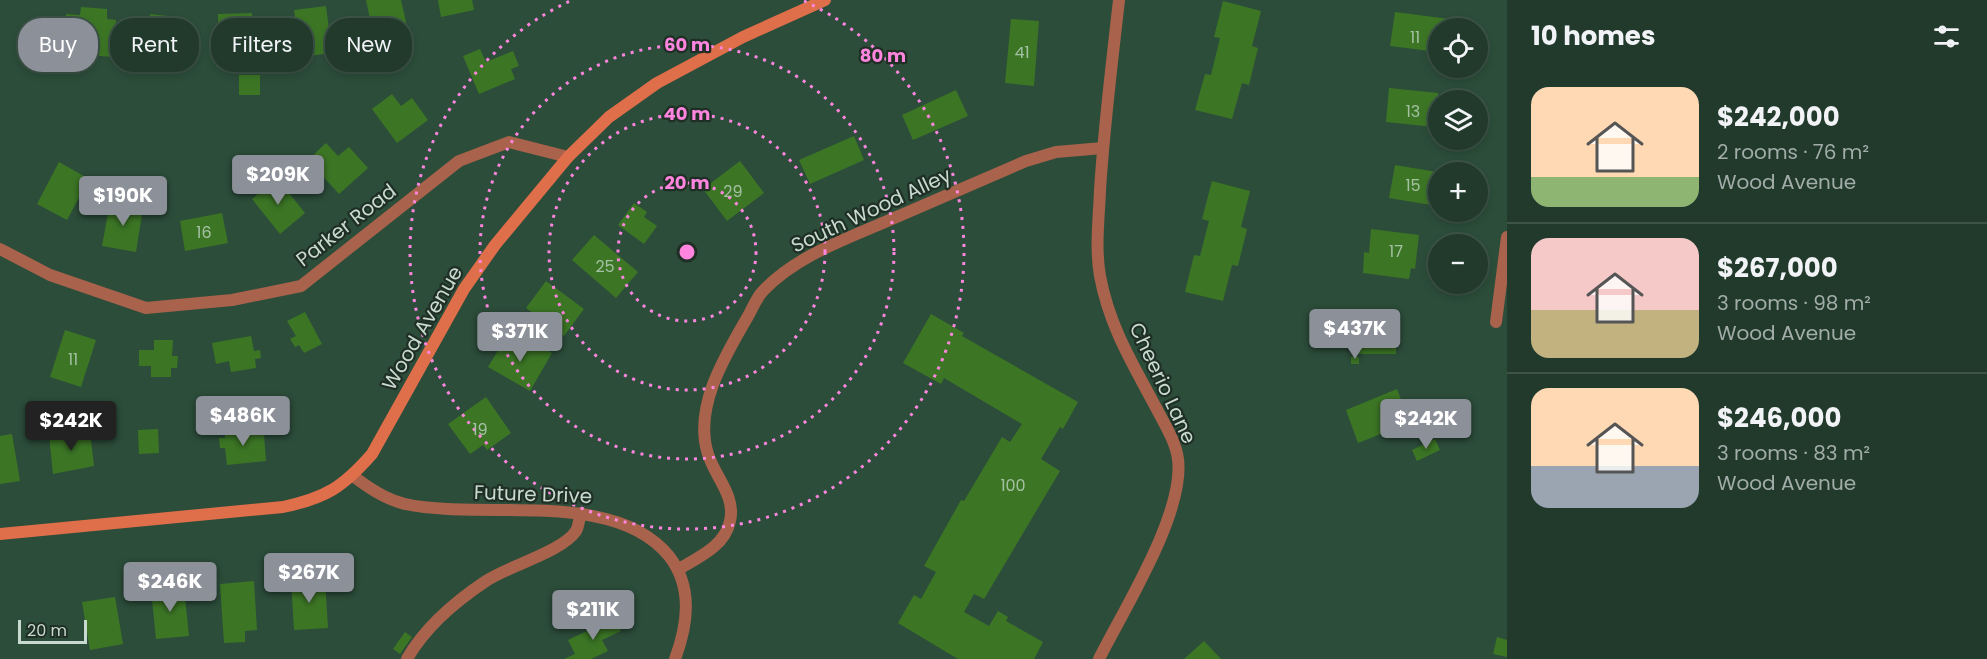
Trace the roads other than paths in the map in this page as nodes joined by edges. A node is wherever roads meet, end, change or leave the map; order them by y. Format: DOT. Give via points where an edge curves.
graph roads {
  1 [pos="825,0"];
  2 [pos="1119,0"];
  3 [pos="1103,148"];
  4 [pos="568,157"];
  5 [pos="1507,237"];
  6 [pos="0,249"];
  7 [pos="1496,322"];
  8 [pos="353,476"];
  9 [pos="581,513"];
  10 [pos="0,534"];
  11 [pos="679,569"];
  12 [pos="408,659"];
  13 [pos="675,659"];
  14 [pos="1099,659"];
  1 -- 4 [label="street, Wood Avenue" via="743,37 657,83 609,117"];
  2 -- 3 [label="street, Cheerio Lane"];
  3 -- 11 [label="street, South Wood Alley" via="1056,152 1026,161 817,252 762,292 732,344 707,407 708,454 729,497 731,519 725,536 710,551"];
  3 -- 14 [label="street, Cheerio Lane" via="1100,274 1128,360 1172,440 1178,458 1178,478 1176,495 1159,539"];
  4 -- 6 [label="street, Parker Road" via="509,142 459,161 301,286 232,300 146,308 50,274"];
  4 -- 8 [label="street, Wood Avenue" via="464,289 372,454"];
  5 -- 7 [label="street"];
  8 -- 9 [label="street, Future Drive" via="377,494 403,504 456,511"];
  8 -- 10 [label="street, Wood Avenue" via="332,493 283,507"];
  9 -- 11 [label="street, Future Drive" via="627,525 658,543"];
  9 -- 12 [label="street" via="576,531 568,538 488,580 425,632"];
  11 -- 13 [label="street, Future Drive" via="687,597 684,634"];
}
